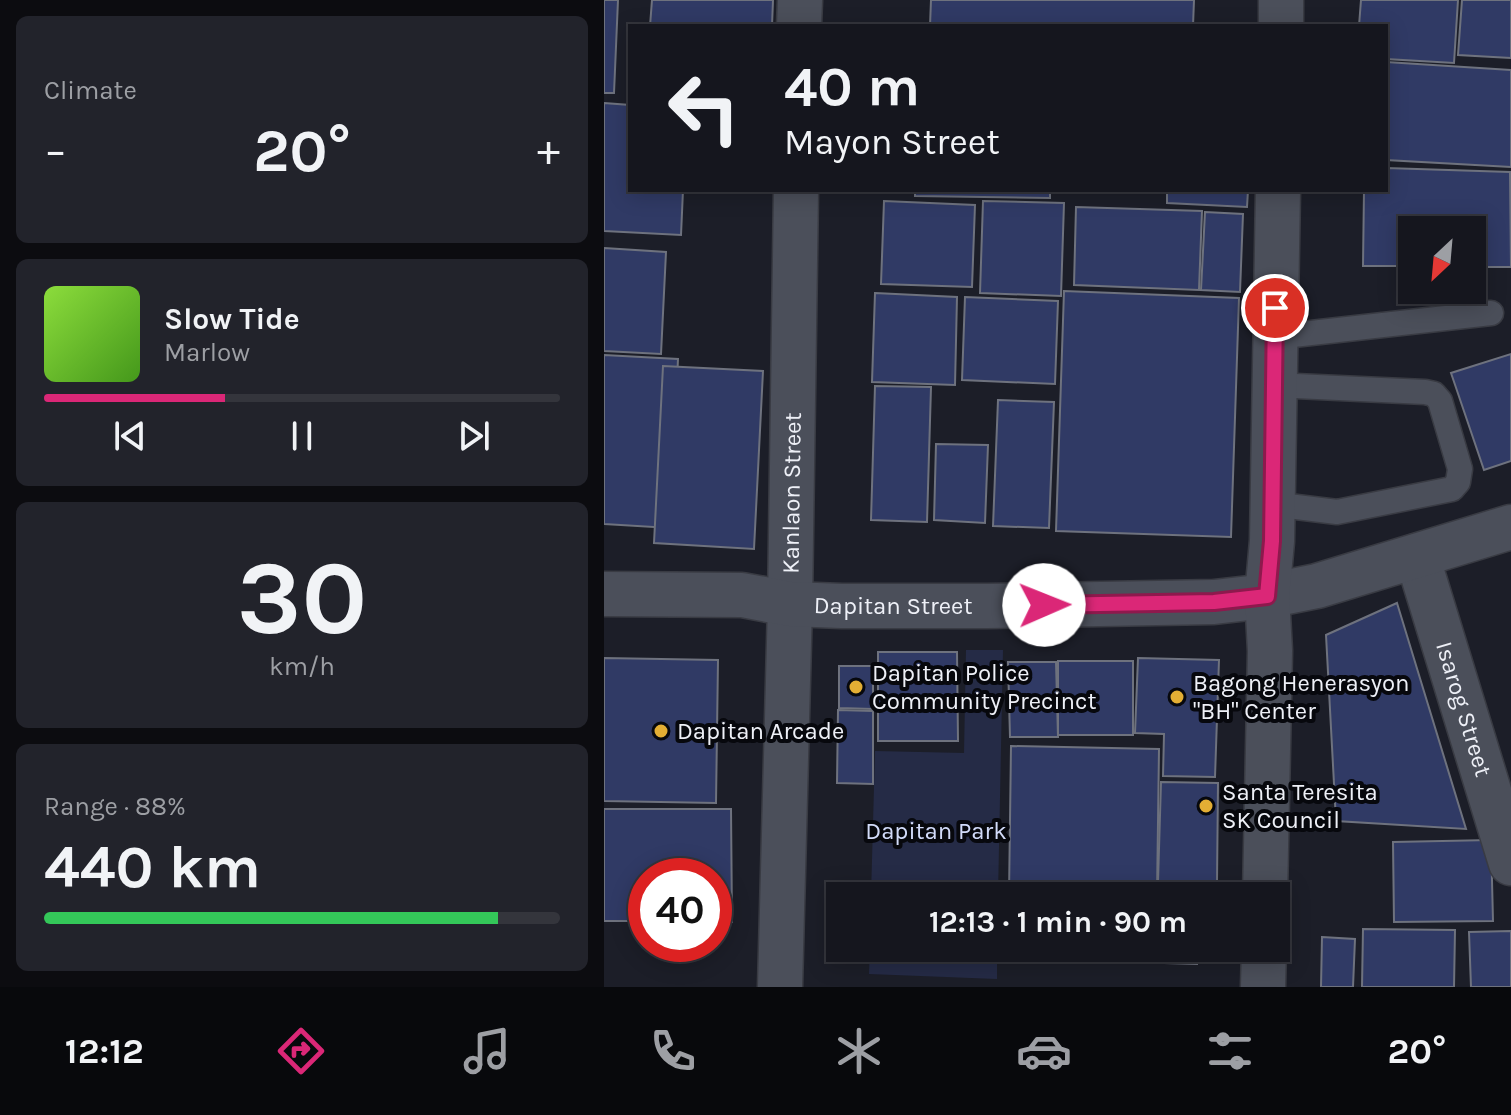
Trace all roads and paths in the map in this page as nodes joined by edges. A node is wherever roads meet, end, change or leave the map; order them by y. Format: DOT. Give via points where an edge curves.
graph roads {
  1 [pos="800,0"];
  2 [pos="1281,0"];
  3 [pos="799,24"];
  4 [pos="1281,24"];
  5 [pos="796,192"];
  6 [pos="1278,192"];
  7 [pos="1491,313"];
  8 [pos="1275,337"];
  9 [pos="1274,385"];
  10 [pos="1272,504"];
  11 [pos="1511,527"];
  12 [pos="1417,556"];
  13 [pos="604,594"];
  14 [pos="1267,596"];
  15 [pos="790,604"];
  16 [pos="1511,863"];
  17 [pos="1265,882"];
  18 [pos="1264,962"];
  19 [pos="780,987"];
  20 [pos="1263,987"];
  1 -- 3 [label="street"];
  2 -- 4 [label="street"];
  5 -- 15 [label="street, Kanlaon Street"];
  6 -- 8 [label="street"];
  7 -- 8 [label="lane"];
  8 -- 9 [label="street"];
  9 -- 10 [label="street"];
  9 -- 10 [label="lane" via="1434,394 1460,469 1452,489 1337,512"];
  10 -- 14 [label="street"];
  11 -- 12 [label="street, Dapitan Street"];
  12 -- 14 [label="street, Dapitan Street"];
  12 -- 16 [label="street, Isarog Street"];
  13 -- 15 [label="street, Dapitan Street" via="742,595"];
  14 -- 15 [label="street, Dapitan Street" via="1214,602 987,606"];
  14 -- 17 [label="street"];
  15 -- 19 [label="street, Kanlaon Street"];
  18 -- 20 [label="street"];
}
